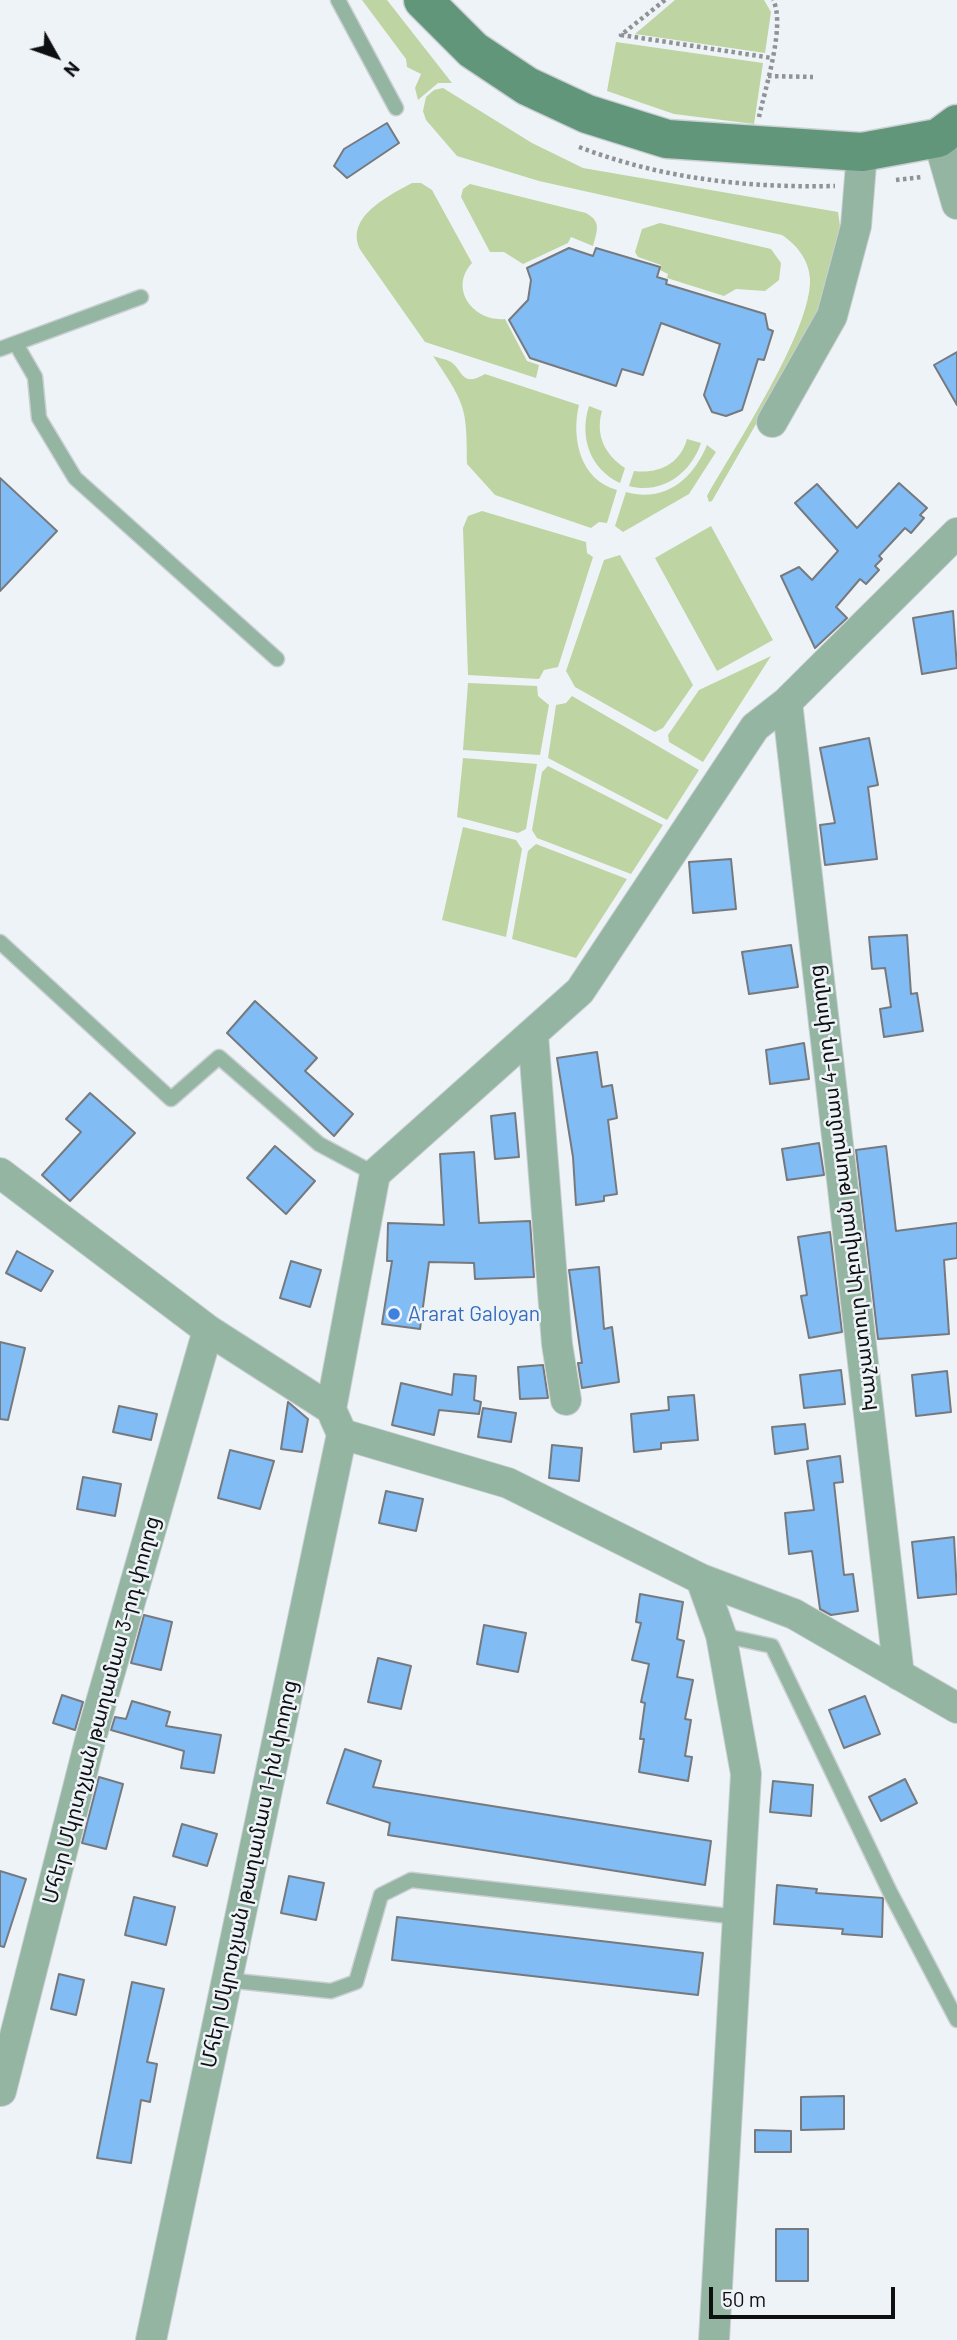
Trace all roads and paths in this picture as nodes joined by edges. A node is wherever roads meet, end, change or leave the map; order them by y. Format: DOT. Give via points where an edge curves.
graph roads {
  1 [pos="338,0"];
  2 [pos="423,0"];
  3 [pos="665,0"];
  4 [pos="773,0"];
  5 [pos="772,58"];
  6 [pos="768,76"];
  7 [pos="813,77"];
  8 [pos="396,108"];
  9 [pos="757,123"];
  10 [pos="948,131"];
  11 [pos="862,152"];
  12 [pos="957,204"];
  13 [pos="141,297"];
  14 [pos="16,344"];
  15 [pos="0,349"];
  16 [pos="772,422"];
  17 [pos="957,533"];
  18 [pos="276,659"];
  19 [pos="786,702"];
  20 [pos="0,942"];
  21 [pos="533,1034"];
  22 [pos="0,1173"];
  23 [pos="375,1174"];
  24 [pos="208,1330"];
  25 [pos="566,1400"];
  26 [pos="336,1421"];
  27 [pos="701,1579"];
  28 [pos="721,1635"];
  29 [pos="899,1675"];
  30 [pos="957,1708"];
  31 [pos="738,1917"];
  32 [pos="226,1980"];
  33 [pos="957,2020"];
  34 [pos="1,2091"];
  35 [pos="151,2340"];
  36 [pos="714,2340"];
  1 -- 8 [label="lane"];
  2 -- 11 [label="main road" via="473,50 527,86 587,114 667,139"];
  3 -- 5 [label="path" via="621,35"];
  4 -- 5 [label="path" via="778,9"];
  5 -- 6 [label="path"];
  6 -- 7 [label="path"];
  6 -- 9 [label="path"];
  10 -- 11 [label="main road"];
  10 -- 12 [label="street"];
  11 -- 16 [label="street" via="856,226 832,316"];
  13 -- 14 [label="lane"];
  14 -- 15 [label="lane"];
  14 -- 18 [label="lane" via="35,377 39,418 75,478"];
  17 -- 19 [label="street"];
  19 -- 21 [label="street" via="755,727 580,991"];
  19 -- 29 [label="street, Խաչատուր Աբովյան թաղամաս 4-րդ փողոց"];
  20 -- 23 [label="lane" via="171,1099 219,1057 319,1144"];
  21 -- 23 [label="street"];
  21 -- 25 [label="street" via="557,1344"];
  22 -- 24 [label="street"];
  23 -- 26 [label="street, Մհեր Մկրտչյան թաղամաս 1-ին փողոց"];
  24 -- 26 [label="street"];
  24 -- 34 [label="street, Մհեր Մկրտչյան թաղամաս 3-րդ փողոց" via="90,1741"];
  26 -- 27 [label="street" via="508,1483"];
  26 -- 32 [label="street, Մհեր Մկրտչյան թաղամաս 1-ին փողոց"];
  27 -- 28 [label="street"];
  27 -- 29 [label="street" via="794,1614"];
  28 -- 31 [label="street" via="746,1774"];
  28 -- 33 [label="lane" via="772,1646"];
  29 -- 30 [label="street"];
  31 -- 32 [label="lane" via="411,1880 381,1895 356,1982 331,1991"];
  31 -- 36 [label="street"];
  32 -- 35 [label="street, Մհեր Մկրտչյան թաղամաս 1-ին փողոց"];
}
